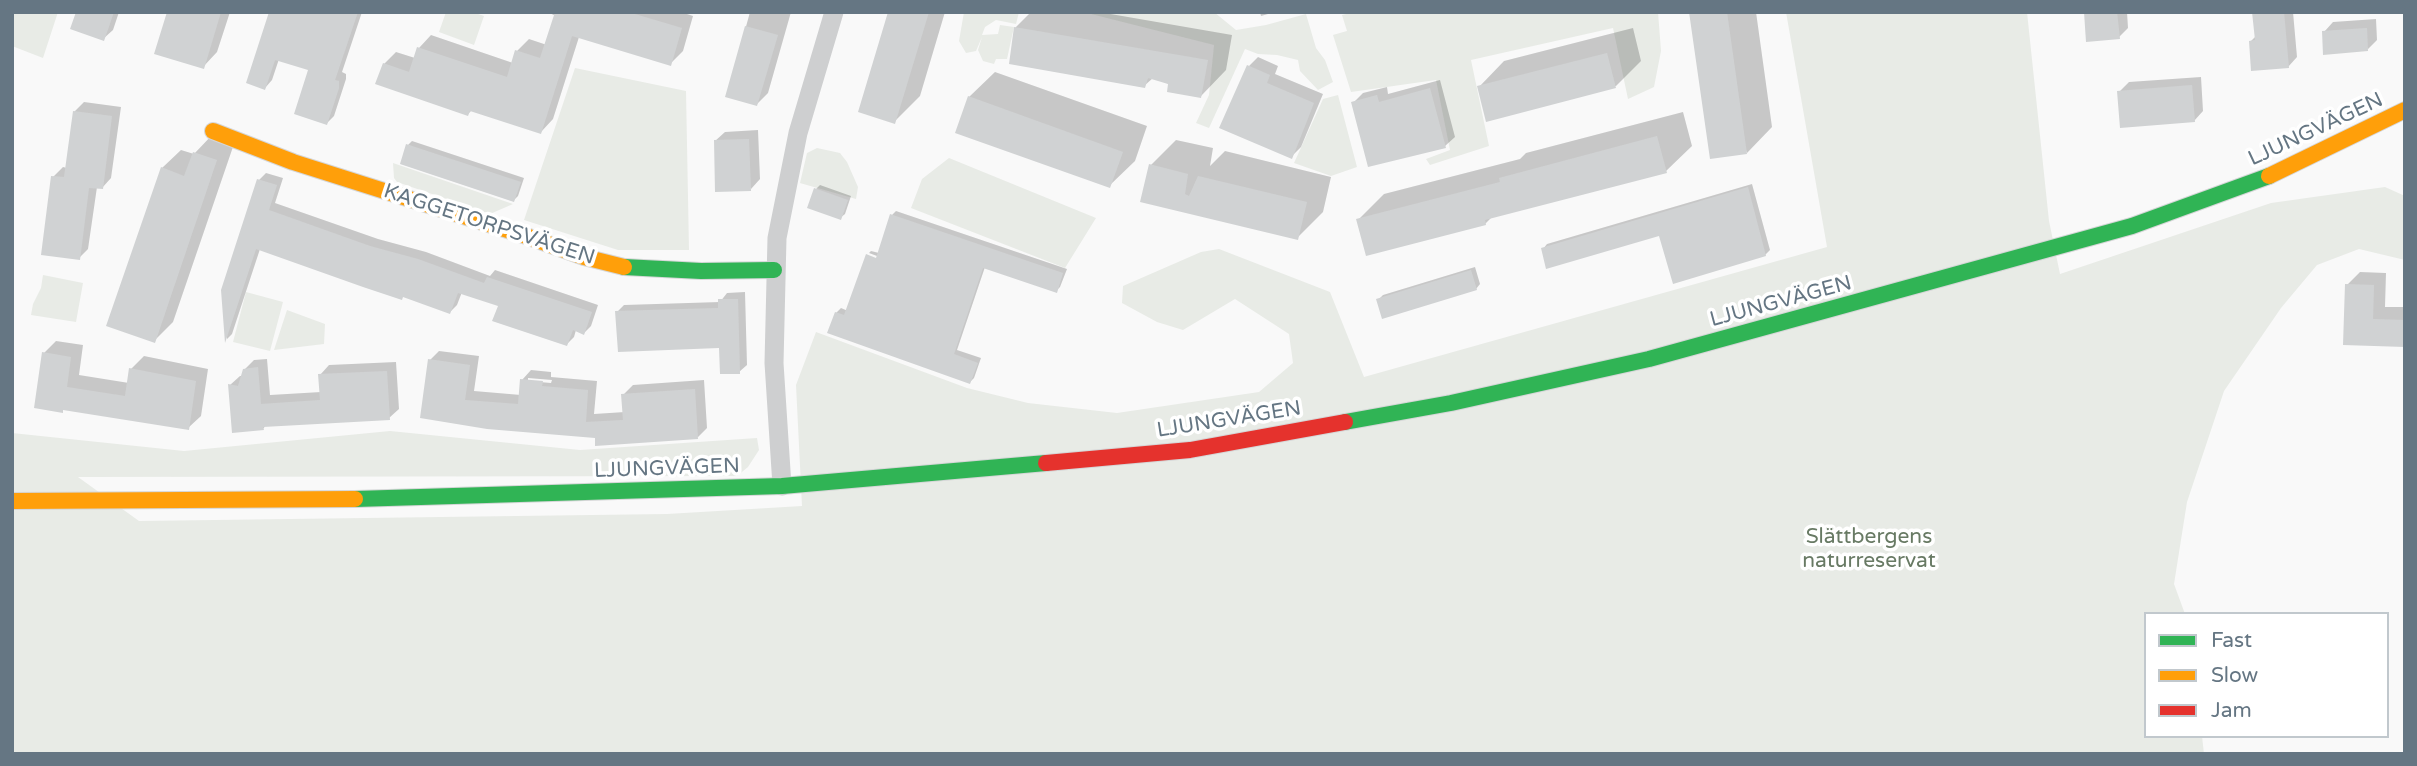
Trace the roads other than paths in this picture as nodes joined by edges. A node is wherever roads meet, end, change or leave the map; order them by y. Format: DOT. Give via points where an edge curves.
graph roads {
  1 [pos="834,12"];
  2 [pos="2405,110"];
  3 [pos="213,131"];
  4 [pos="774,270"];
  5 [pos="782,486"];
  6 [pos="12,501"];
  1 -- 4 [label="street" via="798,134"];
  2 -- 5 [label="street, LJUNGVÄGEN" via="2261,180 2132,226 1649,359 1451,403 1190,450"];
  3 -- 4 [label="street, KAGGETORPSVÄGEN" via="293,162 627,268"];
  4 -- 5 [label="street"];
  5 -- 6 [label="street, LJUNGVÄGEN" via="312,500"];
}
